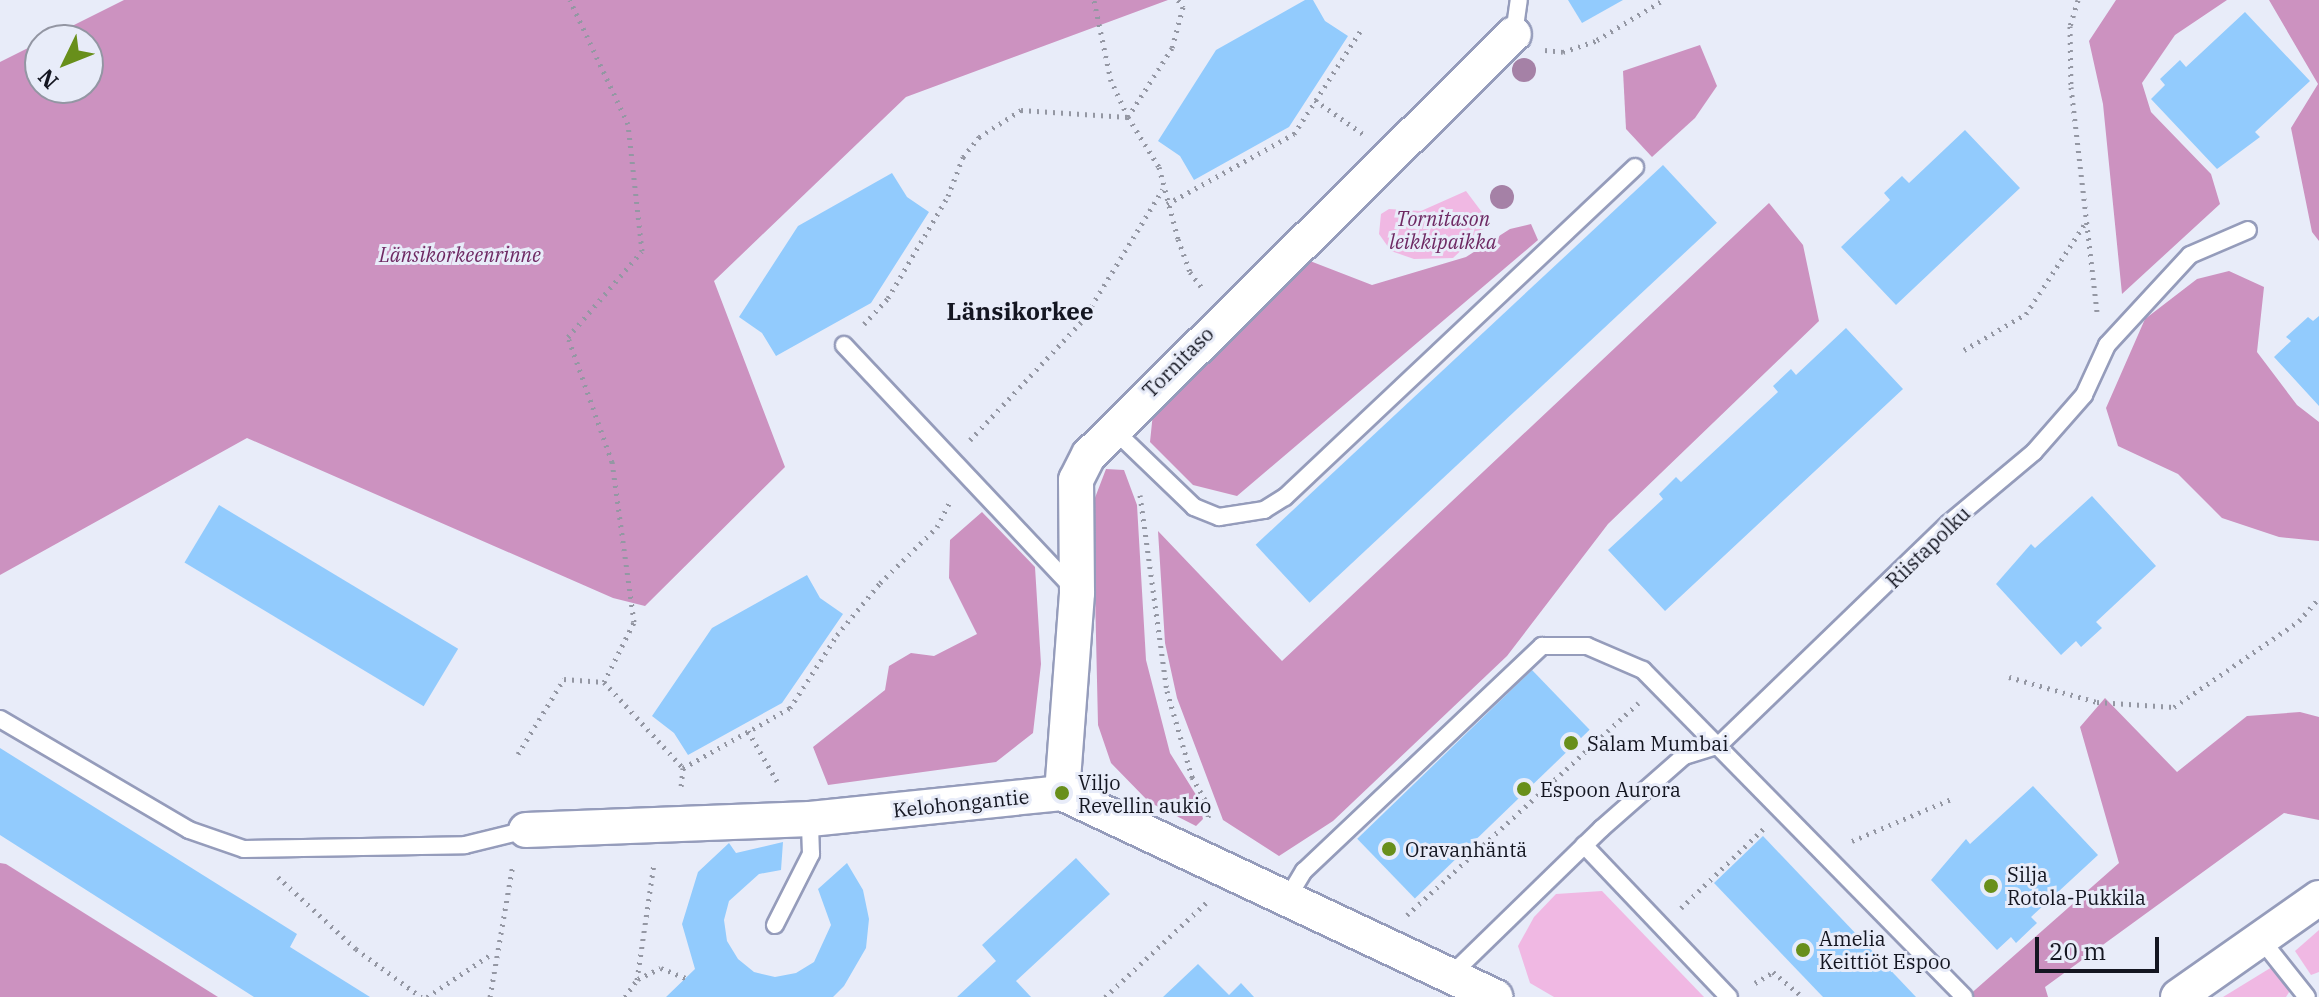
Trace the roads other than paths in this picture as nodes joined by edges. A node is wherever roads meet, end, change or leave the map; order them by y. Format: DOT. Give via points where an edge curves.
graph roads {
  1 [pos="1519,0"];
  2 [pos="1514,34"];
  3 [pos="1635,167"];
  4 [pos="2248,230"];
  5 [pos="844,345"];
  6 [pos="1124,439"];
  7 [pos="1077,593"];
  8 [pos="0,719"];
  9 [pos="1719,745"];
  10 [pos="1062,793"];
  11 [pos="798,820"];
  12 [pos="526,830"];
  13 [pos="1584,845"];
  14 [pos="2319,898"];
  15 [pos="1287,899"];
  16 [pos="775,925"];
  17 [pos="2260,938"];
  18 [pos="1450,976"];
  19 [pos="1495,997"];
  20 [pos="1729,997"];
  21 [pos="1964,997"];
  22 [pos="2178,997"];
  23 [pos="2307,997"];
  1 -- 2 [label="lane"];
  2 -- 6 [label="street, Tornitaso" via="1225,315"];
  3 -- 6 [label="lane" via="1285,497 1264,510 1219,517 1194,507"];
  4 -- 9 [label="lane, Riistapolku" via="2190,255 2107,345 2084,395 2034,452 1948,524"];
  5 -- 7 [label="lane"];
  6 -- 7 [label="street, Tornitaso" via="1076,480"];
  7 -- 10 [label="street, Tornitaso"];
  8 -- 12 [label="lane" via="189,830 244,849 465,845"];
  9 -- 13 [label="lane, Riistapolku" via="1684,756"];
  9 -- 15 [label="lane" via="1643,670 1587,646 1542,646 1304,871"];
  9 -- 21 [label="lane"];
  10 -- 11 [label="street, Kelohongantie"];
  10 -- 15 [label="street"];
  11 -- 12 [label="street, Kelohongantie"];
  11 -- 16 [label="lane" via="811,854"];
  13 -- 18 [label="lane, Riistapolku"];
  13 -- 20 [label="lane"];
  14 -- 17 [label="street"];
  15 -- 18 [label="street"];
  17 -- 22 [label="street"];
  17 -- 23 [label="lane"];
  18 -- 19 [label="street"];
}
